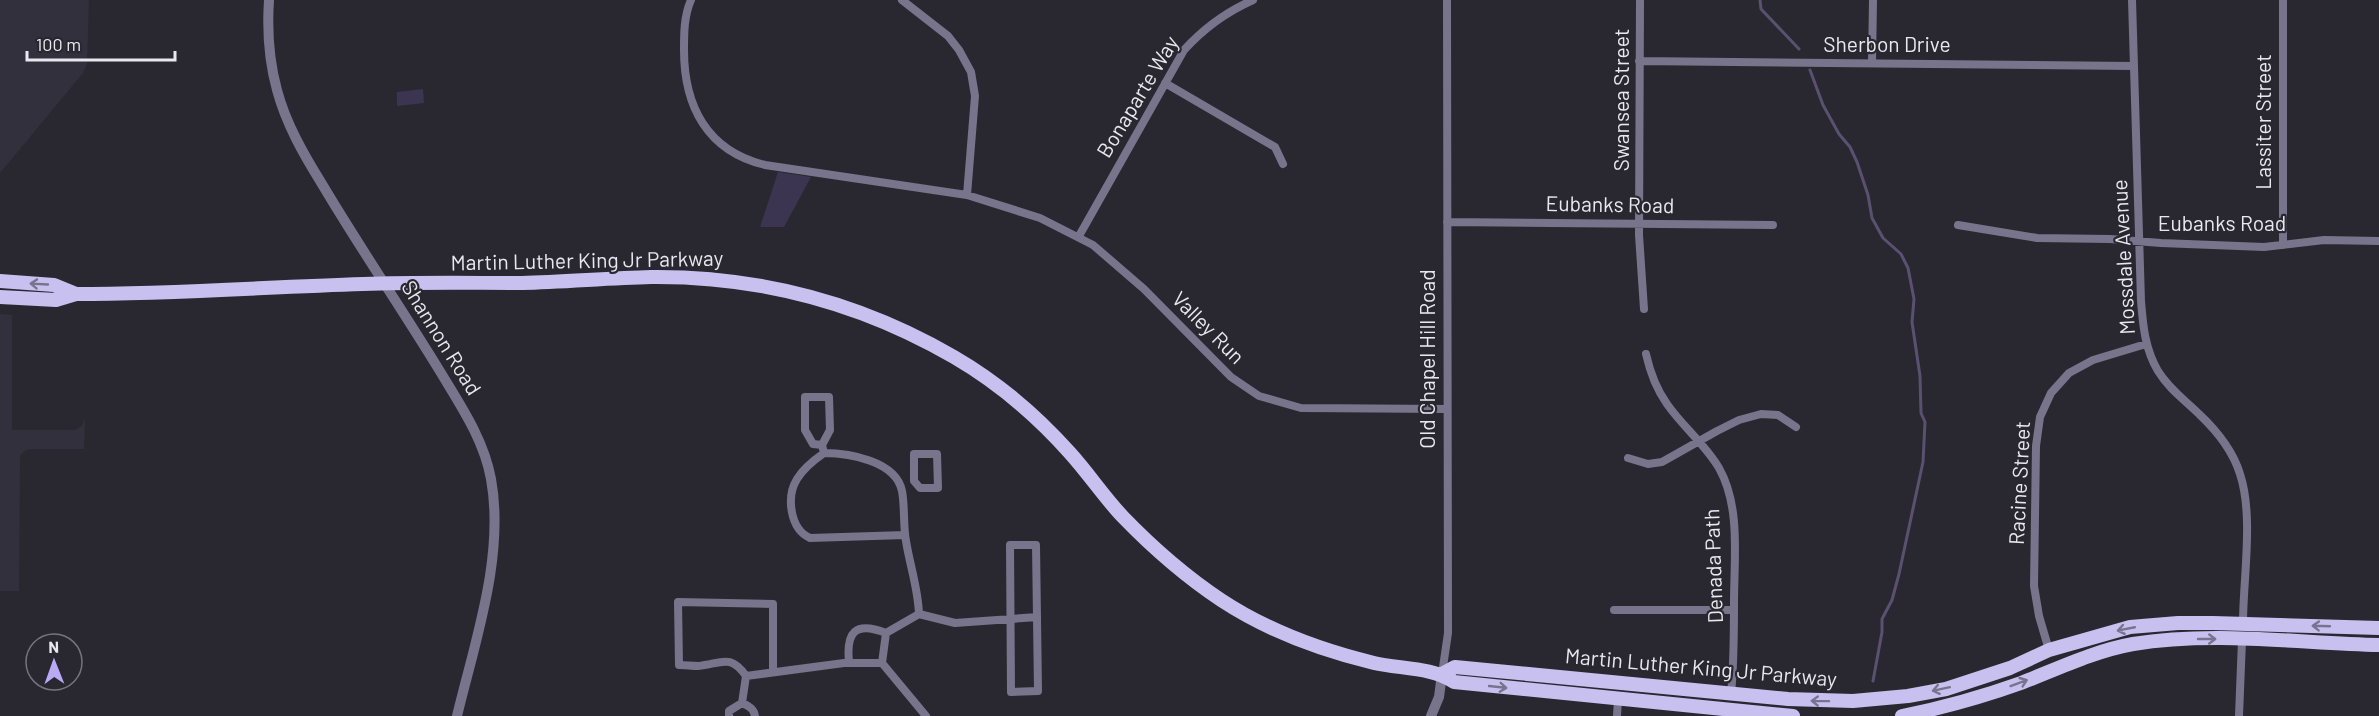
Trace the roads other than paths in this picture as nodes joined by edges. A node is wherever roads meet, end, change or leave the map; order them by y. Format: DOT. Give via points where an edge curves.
graph roads {
  1 [pos="269,0"];
  2 [pos="691,0"];
  3 [pos="903,0"];
  4 [pos="1253,0"];
  5 [pos="1447,0"];
  6 [pos="1640,0"];
  7 [pos="1873,0"];
  8 [pos="2132,0"];
  9 [pos="2283,0"];
  10 [pos="1639,61"];
  11 [pos="1872,63"];
  12 [pos="2134,66"];
  13 [pos="1165,83"];
  14 [pos="1283,164"];
  15 [pos="967,195"];
  16 [pos="1447,222"];
  17 [pos="1639,223"];
  18 [pos="1773,225"];
  19 [pos="1958,225"];
  20 [pos="1079,236"];
  21 [pos="2140,241"];
  22 [pos="2379,241"];
  23 [pos="2283,244"];
  24 [pos="0,281"];
  25 [pos="383,284"];
  26 [pos="76,294"];
  27 [pos="0,297"];
  28 [pos="1644,309"];
  29 [pos="2146,344"];
  30 [pos="1646,354"];
  31 [pos="1447,409"];
  32 [pos="1796,427"];
  33 [pos="1699,440"];
  34 [pos="823,449"];
  35 [pos="1628,458"];
  36 [pos="914,481"];
  37 [pos="901,486"];
  38 [pos="905,535"];
  39 [pos="1614,610"];
  40 [pos="1734,610"];
  41 [pos="919,614"];
  42 [pos="1037,617"];
  43 [pos="1011,618"];
  44 [pos="2242,624"];
  45 [pos="2379,628"];
  46 [pos="886,633"];
  47 [pos="2242,640"];
  48 [pos="2379,645"];
  49 [pos="2049,650"];
  50 [pos="849,662"];
  51 [pos="882,663"];
  52 [pos="773,672"];
  53 [pos="1443,674"];
  54 [pos="746,676"];
  55 [pos="1731,694"];
  56 [pos="1618,699"];
  57 [pos="742,704"];
  58 [pos="457,716"];
  59 [pos="729,716"];
  60 [pos="755,716"];
  61 [pos="926,716"];
  62 [pos="1431,716"];
  63 [pos="1617,716"];
  64 [pos="1785,716"];
  65 [pos="1793,716"];
  66 [pos="1902,716"];
  67 [pos="2239,716"];
  1 -- 25 [label="street, Shannon Road" via="272,69 288,122 337,212"];
  2 -- 15 [label="street, Valley Run" via="684,30 688,93 703,125 723,144 749,161 765,165"];
  3 -- 15 [label="street" via="948,36 972,72 975,96"];
  4 -- 13 [label="street, Bonaparte Way" via="1219,18 1196,38 1184,50"];
  5 -- 16 [label="street, Old Chapel Hill Road"];
  6 -- 10 [label="street, Swansea Street"];
  7 -- 11 [label="street"];
  8 -- 12 [label="street, Mossdale Avenue"];
  9 -- 23 [label="street, Lassiter Street"];
  10 -- 11 [label="street, Sherbon Drive"];
  10 -- 17 [label="street, Swansea Street"];
  11 -- 12 [label="street, Sherbon Drive"];
  12 -- 21 [label="street, Mossdale Avenue"];
  13 -- 14 [label="street" via="1275,147"];
  13 -- 20 [label="street, Bonaparte Way"];
  15 -- 20 [label="street, Valley Run" via="1040,218"];
  16 -- 17 [label="street, Eubanks Road"];
  16 -- 31 [label="street, Old Chapel Hill Road"];
  17 -- 18 [label="street, Eubanks Road"];
  17 -- 28 [label="street, Swansea Street"];
  19 -- 21 [label="street, Eubanks Road" via="2037,238"];
  20 -- 31 [label="street, Valley Run" via="1111,258 1231,377 1259,396 1301,408"];
  21 -- 23 [label="street, Eubanks Road" via="2264,247"];
  21 -- 29 [label="street, Mossdale Avenue"];
  22 -- 23 [label="street, Eubanks Road"];
  26 -- 24 [label="main road, Martin Luther King Jr Parkway, one-way" via="54,285"];
  25 -- 26 [label="main road, Martin Luther King Jr Parkway"];
  25 -- 53 [label="main road, Martin Luther King Jr Parkway" via="694,278 765,286 859,311 956,358 1006,393 1048,430 1152,546 1225,602 1273,630 1305,643 1377,664"];
  25 -- 58 [label="street, Shannon Road" via="471,424 492,481 494,548"];
  26 -- 27 [label="main road, Martin Luther King Jr Parkway" via="56,300"];
  29 -- 44 [label="street, Mossdale Avenue" via="2166,383 2215,430 2240,474 2246,512"];
  29 -- 49 [label="street, Racine Street" via="2093,360 2069,373 2051,393 2040,417 2034,586"];
  30 -- 33 [label="street, Denada Path" via="1666,403"];
  31 -- 53 [label="street, Old Chapel Hill Road" via="1448,633"];
  32 -- 33 [label="street" via="1778,415 1761,414"];
  33 -- 35 [label="street" via="1662,462 1648,464"];
  33 -- 40 [label="street, Denada Path" via="1722,475 1731,507"];
  34 -- 34 [label="street" via="830,430 829,397 805,397 805,429 813,444"];
  34 -- 37 [label="street" via="870,462 891,473"];
  34 -- 38 [label="street" via="792,491 792,512 798,530 810,538"];
  36 -- 36 [label="street" via="920,488 938,488 938,454 914,454"];
  36 -- 37 [label="street"];
  37 -- 38 [label="street"];
  38 -- 41 [label="street"];
  39 -- 40 [label="street"];
  40 -- 55 [label="street, Denada Path"];
  41 -- 43 [label="street" via="955,623"];
  41 -- 46 [label="street"];
  42 -- 43 [label="street"];
  42 -- 43 [label="street" via="1036,545 1010,545"];
  42 -- 43 [label="street" via="1038,692 1011,692"];
  45 -- 44 [label="main road, Martin Luther King Jr Parkway, one-way"];
  44 -- 49 [label="main road, Martin Luther King Jr Parkway, one-way" via="2130,627"];
  46 -- 50 [label="street" via="873,628 853,633 849,638"];
  46 -- 51 [label="street"];
  47 -- 48 [label="main road"];
  66 -- 47 [label="main road, one-way" via="2018,684 2078,660 2131,645 2176,639"];
  47 -- 67 [label="street"];
  49 -- 55 [label="main road, Martin Luther King Jr Parkway, one-way" via="1970,682 1908,696 1815,701"];
  50 -- 51 [label="street"];
  50 -- 52 [label="street"];
  51 -- 61 [label="street"];
  52 -- 54 [label="street"];
  52 -- 54 [label="street" via="773,603 678,602 679,665 728,661"];
  53 -- 55 [label="main road, Martin Luther King Jr Parkway" via="1455,667"];
  53 -- 56 [label="main road, Martin Luther King Jr Parkway, one-way" via="1454,682"];
  53 -- 62 [label="street, Old Chapel Hill Road"];
  54 -- 57 [label="street"];
  56 -- 63 [label="street"];
  56 -- 64 [label="main road, Martin Luther King Jr Parkway"];
  57 -- 59 [label="street" via="729,711"];
  57 -- 60 [label="street" via="749,706"];
  64 -- 65 [label="main road, Martin Luther King Jr Parkway"];
}
